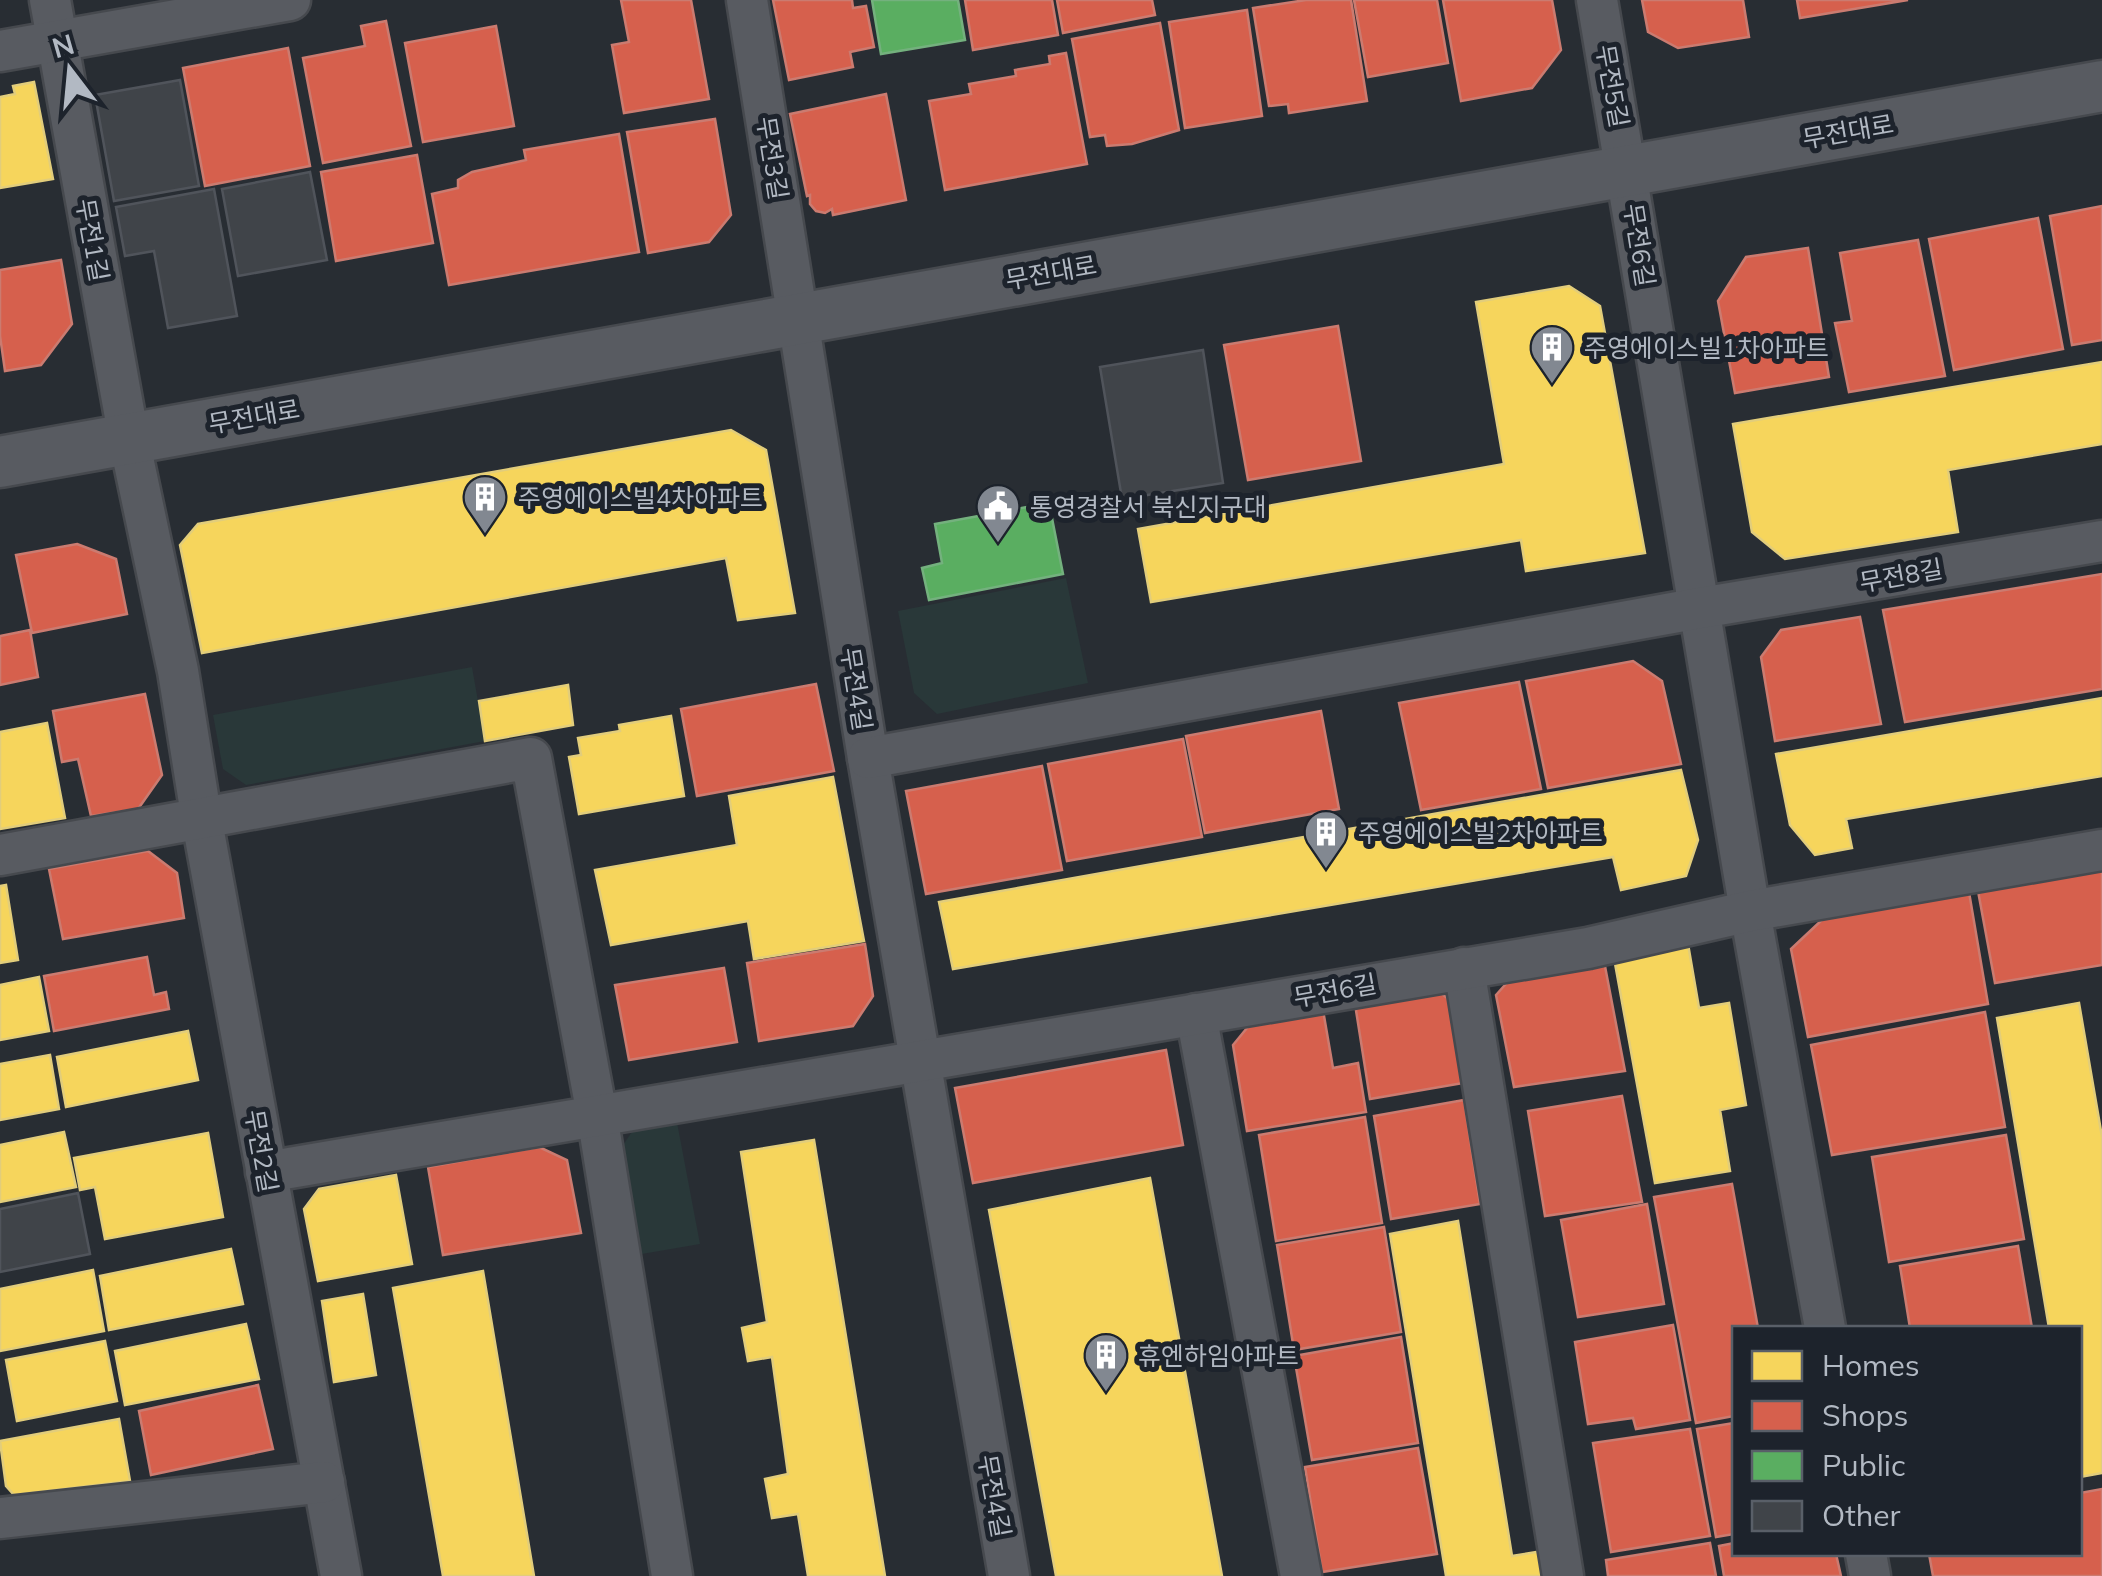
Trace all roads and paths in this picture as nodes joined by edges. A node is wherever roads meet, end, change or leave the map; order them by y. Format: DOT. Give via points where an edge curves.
graph roads {
  1 [pos="50,0"];
  2 [pos="290,0"];
  3 [pos="747,0"];
  4 [pos="1598,0"];
  5 [pos="56,41"];
  6 [pos="0,51"];
  7 [pos="2102,86"];
  8 [pos="1628,171"];
  9 [pos="799,316"];
  10 [pos="129,439"];
  11 [pos="0,462"];
  12 [pos="2102,540"];
  13 [pos="1700,608"];
  14 [pos="868,758"];
  15 [pos="202,821"];
  16 [pos="2102,850"];
  17 [pos="0,855"];
  18 [pos="1750,911"];
  19 [pos="1464,968"];
  20 [pos="1196,1014"];
  21 [pos="919,1062"];
  22 [pos="598,1116"];
  23 [pos="266,1172"];
  24 [pos="1825,1326"];
  25 [pos="324,1482"];
  26 [pos="0,1518"];
  27 [pos="341,1576"];
  28 [pos="672,1576"];
  29 [pos="1009,1576"];
  30 [pos="1301,1576"];
  31 [pos="1563,1576"];
  1 -- 5 [label="street, 무전1길"];
  2 -- 5 [label="street"];
  3 -- 9 [label="street, 무전3길"];
  4 -- 8 [label="street, 무전5길"];
  5 -- 6 [label="street"];
  5 -- 10 [label="street, 무전1길"];
  7 -- 8 [label="street, 무전대로"];
  8 -- 9 [label="street, 무전대로"];
  8 -- 13 [label="street, 무전6길"];
  9 -- 10 [label="street, 무전대로"];
  9 -- 14 [label="street, 무전4길"];
  10 -- 11 [label="street, 무전대로"];
  10 -- 15 [label="street, 무전2길"];
  12 -- 13 [label="street, 무전8길"];
  13 -- 14 [label="street, 무전8길"];
  13 -- 18 [label="street, 무전6길"];
  14 -- 21 [label="street, 무전4길"];
  15 -- 17 [label="street"];
  15 -- 22 [label="street" via="531,758"];
  15 -- 23 [label="street, 무전2길"];
  16 -- 18 [label="street"];
  18 -- 19 [label="street, 무전6길"];
  18 -- 24 [label="street, 무전6길"];
  19 -- 20 [label="street, 무전6길"];
  19 -- 31 [label="street"];
  20 -- 21 [label="street, 무전6길"];
  20 -- 30 [label="street"];
  21 -- 22 [label="street"];
  21 -- 29 [label="street, 무전4길"];
  22 -- 23 [label="street"];
  22 -- 28 [label="street"];
  23 -- 25 [label="street, 무전2길"];
  25 -- 26 [label="street"];
  25 -- 27 [label="street, 무전2길"];
}
